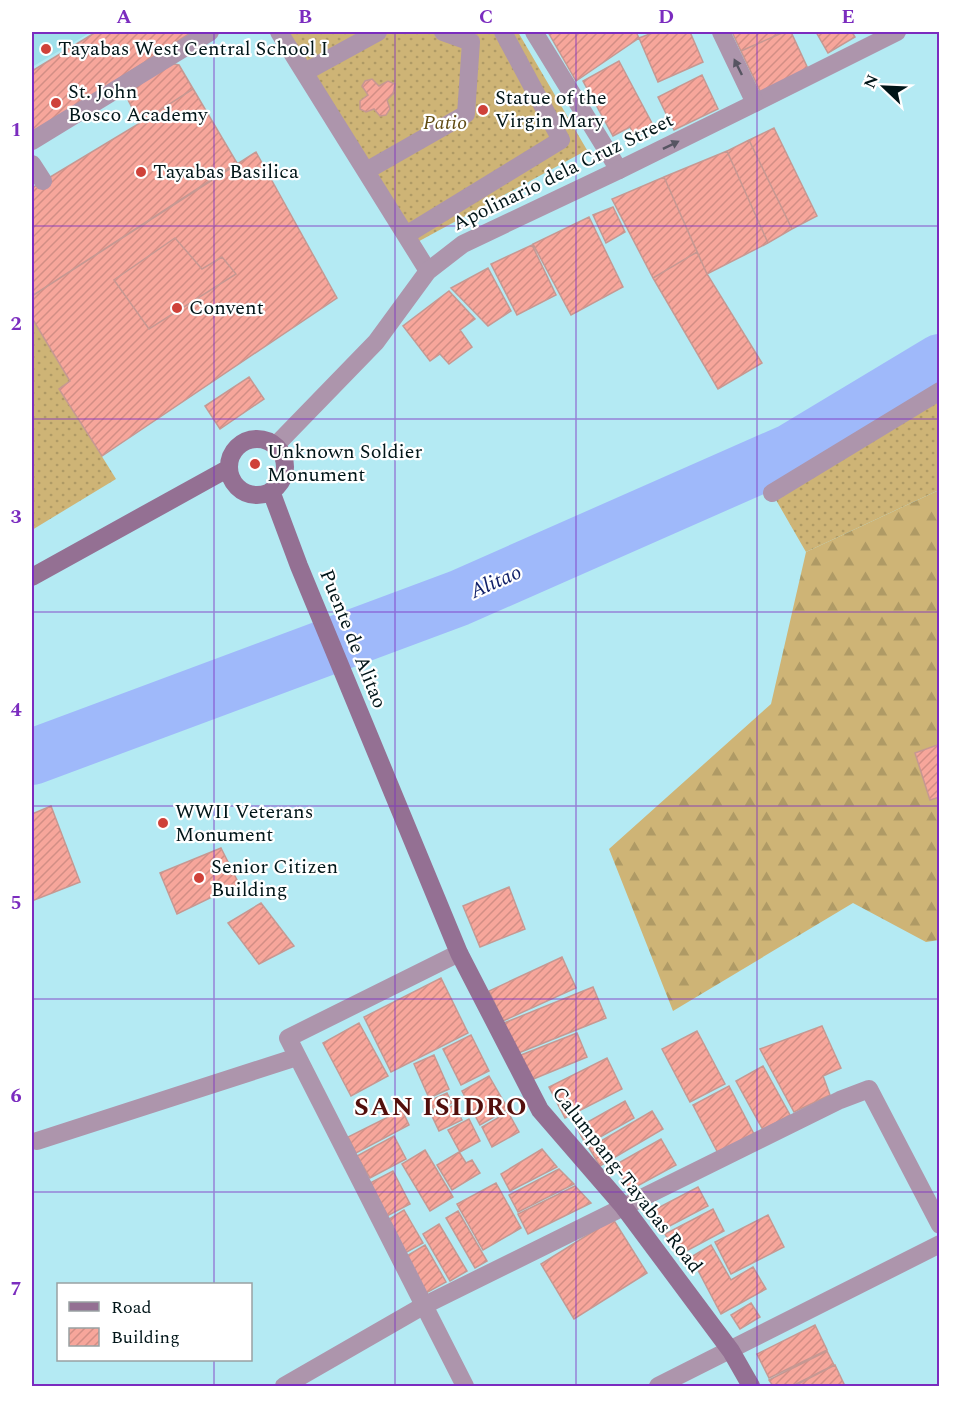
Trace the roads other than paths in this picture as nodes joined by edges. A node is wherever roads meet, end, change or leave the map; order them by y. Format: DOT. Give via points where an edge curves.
graph roads {
  1 [pos="210,32"];
  2 [pos="279,32"];
  3 [pos="378,32"];
  4 [pos="443,32"];
  5 [pos="503,32"];
  6 [pos="534,32"];
  7 [pos="721,32"];
  8 [pos="897,32"];
  9 [pos="477,37"];
  10 [pos="305,72"];
  11 [pos="755,103"];
  12 [pos="32,141"];
  13 [pos="32,164"];
  14 [pos="619,170"];
  15 [pos="366,171"];
  16 [pos="43,181"];
  17 [pos="406,235"];
  18 [pos="428,271"];
  19 [pos="939,391"];
  20 [pos="276,446"];
  21 [pos="229,468"];
  22 [pos="271,491"];
  23 [pos="772,493"];
  24 [pos="32,577"];
  25 [pos="366,730"];
  26 [pos="459,953"];
  27 [pos="297,1057"];
  28 [pos="37,1141"];
  29 [pos="623,1206"];
  30 [pos="939,1225"];
  31 [pos="939,1244"];
  32 [pos="423,1306"];
  33 [pos="731,1351"];
  34 [pos="284,1386"];
  35 [pos="465,1386"];
  36 [pos="658,1386"];
  37 [pos="751,1386"];
  1 -- 12 [label="street"];
  2 -- 10 [label="street"];
  3 -- 10 [label="street"];
  4 -- 9 [label="street"];
  5 -- 17 [label="street" via="561,140"];
  6 -- 14 [label="street"];
  11 -- 7 [label="street, one-way"];
  8 -- 11 [label="street, Apolinario dela Cruz Street"];
  9 -- 15 [label="street" via="466,114"];
  10 -- 15 [label="street"];
  14 -- 11 [label="street, Apolinario dela Cruz Street, one-way"];
  13 -- 16 [label="street"];
  14 -- 18 [label="street, Apolinario dela Cruz Street" via="463,244"];
  15 -- 17 [label="street"];
  17 -- 18 [label="street"];
  18 -- 20 [label="street, Apolinario dela Cruz Street" via="376,342"];
  19 -- 23 [label="street"];
  20 -- 21 [label="main road" via="251,439 231,455"];
  20 -- 22 [label="main road" via="284,456 285,470"];
  21 -- 22 [label="main road" via="233,482 243,492 257,495"];
  21 -- 24 [label="main road"];
  22 -- 25 [label="main road, Puente de Alitao"];
  25 -- 26 [label="main road, Calumpang-Tayabas Road"];
  26 -- 27 [label="street" via="288,1038"];
  26 -- 29 [label="main road, Calumpang-Tayabas Road" via="540,1110"];
  27 -- 28 [label="street"];
  27 -- 32 [label="street"];
  29 -- 30 [label="street" via="868,1089"];
  29 -- 32 [label="street"];
  29 -- 33 [label="main road, Calumpang-Tayabas Road"];
  31 -- 33 [label="street"];
  32 -- 34 [label="street"];
  32 -- 35 [label="street"];
  33 -- 36 [label="street"];
  33 -- 37 [label="main road, Calumpang-Tayabas Road"];
}
